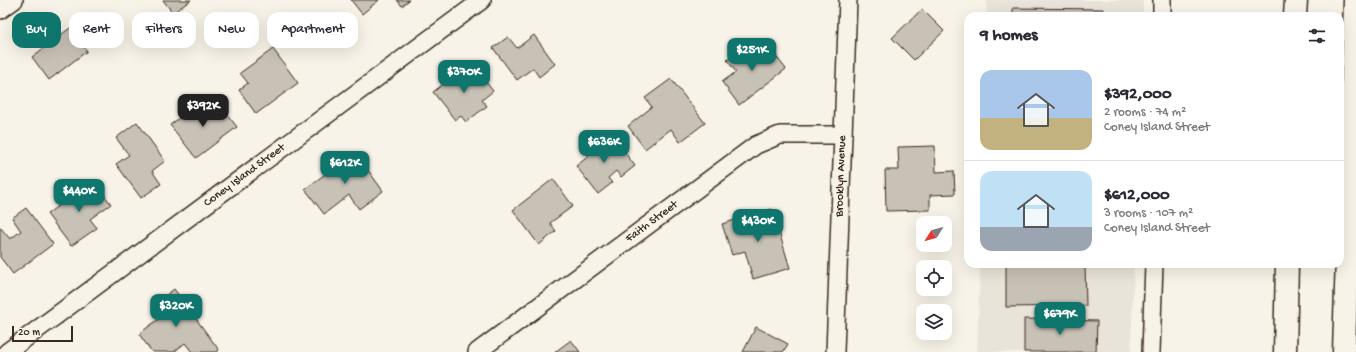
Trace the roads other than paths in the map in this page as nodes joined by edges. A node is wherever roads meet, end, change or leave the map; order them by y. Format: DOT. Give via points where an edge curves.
graph roads {
  1 [pos="14,0"];
  2 [pos="482,0"];
  3 [pos="848,0"];
  4 [pos="1162,0"];
  5 [pos="1296,0"];
  6 [pos="1355,0"];
  7 [pos="0,10"];
  8 [pos="1162,12"];
  9 [pos="1295,12"];
  10 [pos="843,135"];
  11 [pos="1154,268"];
  12 [pos="1288,268"];
  13 [pos="8,352"];
  14 [pos="477,352"];
  15 [pos="835,352"];
  16 [pos="1151,352"];
  17 [pos="1285,352"];
  18 [pos="1344,352"];
  1 -- 7 [label="street"];
  2 -- 13 [label="street, Coney Island Street"];
  3 -- 10 [label="street, Brooklyn Avenue"];
  4 -- 8 [label="street"];
  5 -- 9 [label="main road"];
  6 -- 18 [label="main road"];
  10 -- 14 [label="street, Faith Street" via="780,135 756,145"];
  10 -- 15 [label="street, Brooklyn Avenue"];
  11 -- 16 [label="street"];
  12 -- 17 [label="main road"];
}
